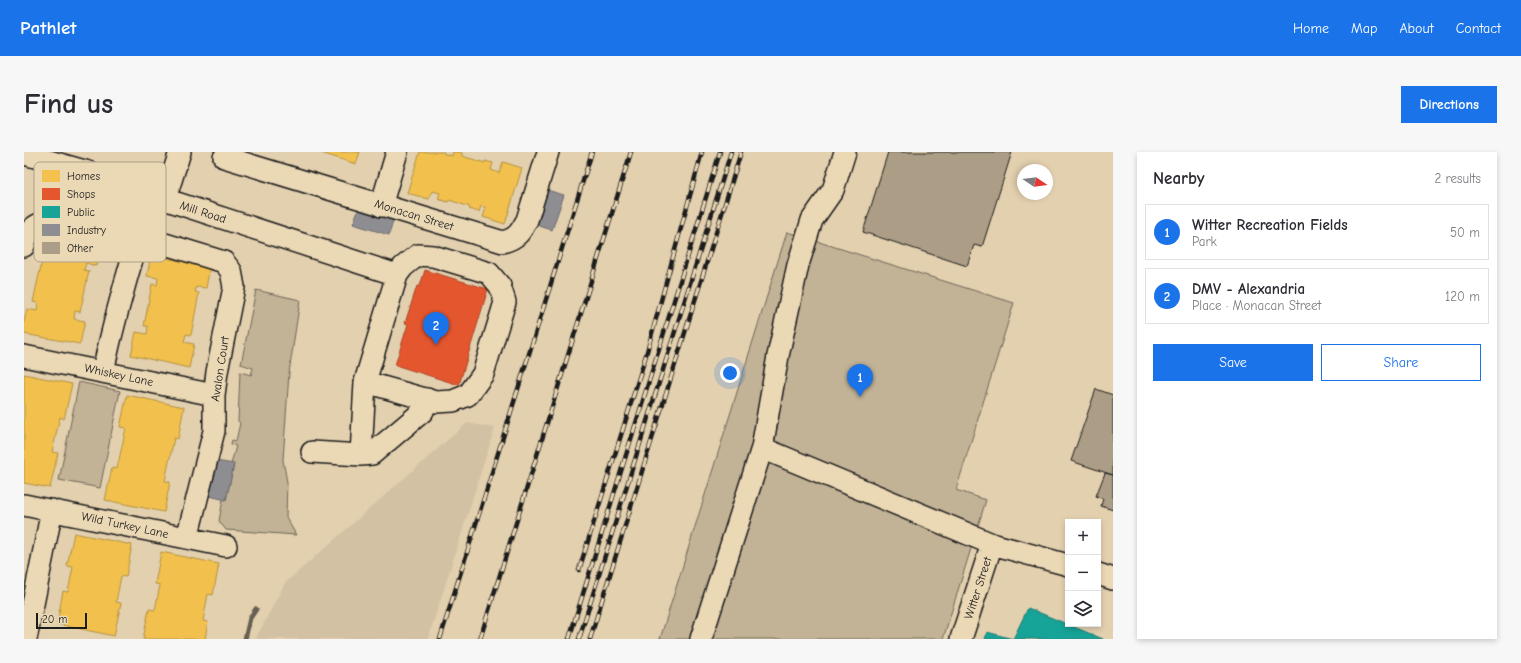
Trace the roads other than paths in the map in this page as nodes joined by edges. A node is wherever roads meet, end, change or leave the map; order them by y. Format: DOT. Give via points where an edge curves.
graph roads {
  1 [pos="180,152"];
  2 [pos="397,152"];
  3 [pos="548,152"];
  4 [pos="845,152"];
  5 [pos="24,154"];
  6 [pos="224,157"];
  7 [pos="53,162"];
  8 [pos="166,182"];
  9 [pos="166,199"];
  10 [pos="381,206"];
  11 [pos="34,227"];
  12 [pos="166,244"];
  13 [pos="24,246"];
  14 [pos="133,262"];
  15 [pos="397,275"];
  16 [pos="24,356"];
  17 [pos="103,371"];
  18 [pos="365,382"];
  19 [pos="214,395"];
  20 [pos="427,399"];
  21 [pos="762,448"];
  22 [pos="312,452"];
  23 [pos="360,455"];
  24 [pos="24,505"];
  25 [pos="52,510"];
  26 [pos="187,538"];
  27 [pos="992,544"];
  28 [pos="226,546"];
  29 [pos="1065,564"];
  30 [pos="1101,575"];
  31 [pos="1113,579"];
  32 [pos="26,639"];
  33 [pos="701,639"];
  34 [pos="961,639"];
  1 -- 8 [label="street"];
  2 -- 10 [label="street"];
  3 -- 10 [label="street, Monacan Street" via="527,220 514,238 503,242"];
  4 -- 21 [label="street" via="833,190 812,220 798,265 778,356"];
  5 -- 7 [label="street, Mill Road"];
  6 -- 10 [label="street, Monacan Street"];
  9 -- 15 [label="street, Mill Road"];
  11 -- 13 [label="street"];
  12 -- 19 [label="street, Avalon Court" via="224,262 231,271 233,298"];
  14 -- 17 [label="street" via="125,281"];
  15 -- 18 [label="street"];
  15 -- 20 [label="street" via="418,256 433,256 489,273 500,286 505,302 483,374 468,395 453,401 436,402"];
  16 -- 17 [label="street, Whiskey Lane"];
  17 -- 19 [label="street, Whiskey Lane"];
  18 -- 20 [label="street"];
  18 -- 23 [label="street"];
  19 -- 26 [label="street, Avalon Court" via="214,431"];
  20 -- 23 [label="street" via="423,411 372,454"];
  21 -- 27 [label="street"];
  21 -- 33 [label="street"];
  22 -- 23 [label="street"];
  24 -- 25 [label="street, Wild Turkey Lane"];
  25 -- 26 [label="street, Wild Turkey Lane"];
  25 -- 32 [label="street"];
  26 -- 28 [label="street, Wild Turkey Lane"];
  27 -- 29 [label="street, Witter Street"];
  27 -- 34 [label="street, Witter Street"];
  30 -- 31 [label="street"];
}
